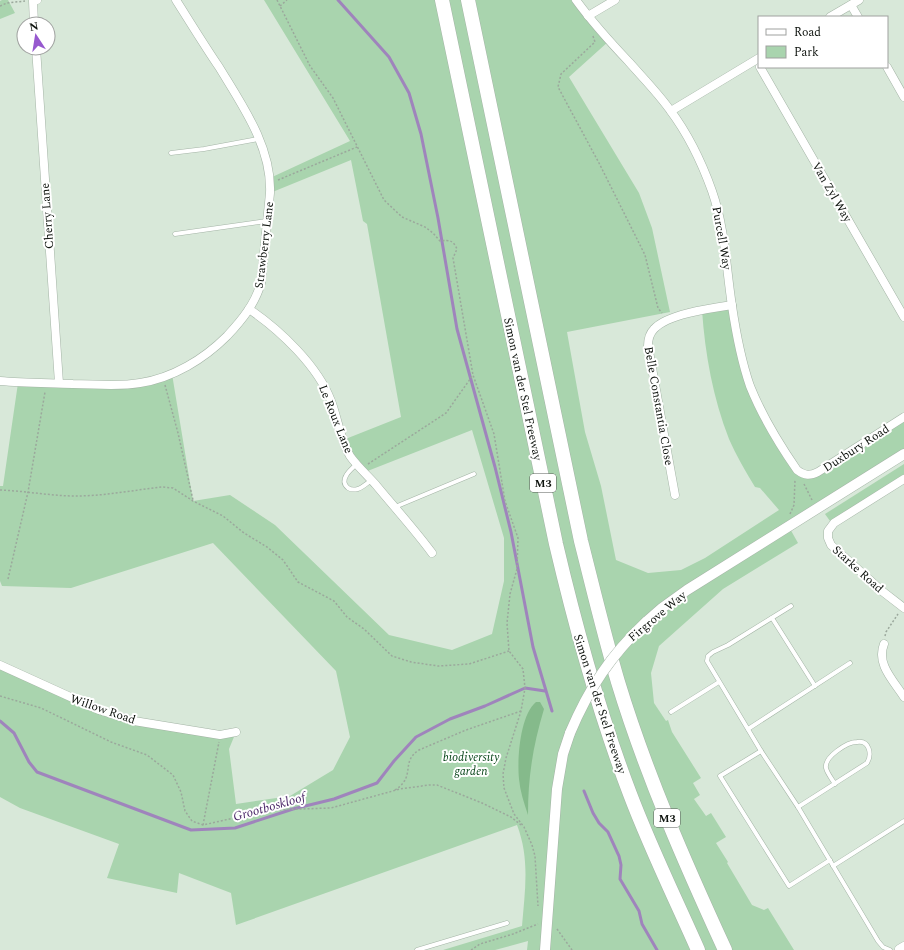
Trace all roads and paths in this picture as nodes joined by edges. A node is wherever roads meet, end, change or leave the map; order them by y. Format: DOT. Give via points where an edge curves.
graph roads {
  1 [pos="35,0"];
  2 [pos="176,0"];
  3 [pos="277,0"];
  4 [pos="287,0"];
  5 [pos="442,0"];
  6 [pos="468,0"];
  7 [pos="576,0"];
  8 [pos="615,0"];
  9 [pos="859,0"];
  10 [pos="851,5"];
  11 [pos="0,6"];
  12 [pos="280,6"];
  13 [pos="34,16"];
  14 [pos="588,16"];
  15 [pos="832,16"];
  16 [pos="857,16"];
  17 [pos="593,36"];
  18 [pos="37,56"];
  19 [pos="758,63"];
  20 [pos="761,68"];
  21 [pos="888,68"];
  22 [pos="904,97"];
  23 [pos="671,111"];
  24 [pos="258,139"];
  25 [pos="357,146"];
  26 [pos="171,153"];
  27 [pos="270,184"];
  28 [pos="267,221"];
  29 [pos="175,234"];
  30 [pos="732,305"];
  31 [pos="249,309"];
  32 [pos="904,317"];
  33 [pos="669,320"];
  34 [pos="473,375"];
  35 [pos="155,380"];
  36 [pos="0,381"];
  37 [pos="58,383"];
  38 [pos="904,417"];
  39 [pos="904,454"];
  40 [pos="359,466"];
  41 [pos="797,470"];
  42 [pos="474,474"];
  43 [pos="808,476"];
  44 [pos="904,479"];
  45 [pos="372,480"];
  46 [pos="0,490"];
  47 [pos="28,492"];
  48 [pos="675,495"];
  49 [pos="193,501"];
  50 [pos="813,501"];
  51 [pos="395,507"];
  52 [pos="789,516"];
  53 [pos="432,553"];
  54 [pos="8,578"];
  55 [pos="791,606"];
  56 [pos="903,607"];
  57 [pos="772,618"];
  58 [pos="884,644"];
  59 [pos="510,651"];
  60 [pos="850,663"];
  61 [pos="0,665"];
  62 [pos="719,682"];
  63 [pos="815,686"];
  64 [pos="0,696"];
  65 [pos="904,697"];
  66 [pos="521,711"];
  67 [pos="671,712"];
  68 [pos="748,729"];
  69 [pos="236,732"];
  70 [pos="220,735"];
  71 [pos="762,751"];
  72 [pos="835,784"];
  73 [pos="394,791"];
  74 [pos="798,807"];
  75 [pos="904,821"];
  76 [pos="204,825"];
  77 [pos="524,827"];
  78 [pos="830,860"];
  79 [pos="834,866"];
  80 [pos="536,871"];
  81 [pos="542,871"];
  82 [pos="538,909"];
  83 [pos="507,923"];
  84 [pos="539,924"];
  85 [pos="555,925"];
  86 [pos="417,950"];
  87 [pos="471,950"];
  88 [pos="545,950"];
  89 [pos="572,950"];
  90 [pos="698,950"];
  91 [pos="725,950"];
  92 [pos="890,950"];
  1 -- 11 [label="path"];
  1 -- 13 [label="street"];
  2 -- 24 [label="street, Strawberry Lane" via="243,107"];
  3 -- 12 [label="path"];
  4 -- 12 [label="path"];
  5 -- 90 [label="highway, Simon van der Stel Freeway / M3" via="549,513 575,622 589,673 630,795"];
  6 -- 91 [label="highway, Simon van der Stel Freeway / M3" via="581,541 602,625 618,683 645,762 670,827"];
  7 -- 14 [label="street, Purcell Way"];
  8 -- 14 [label="street"];
  9 -- 10 [label="street"];
  10 -- 15 [label="street"];
  10 -- 16 [label="street"];
  12 -- 25 [label="path" via="310,66 333,98"];
  14 -- 23 [label="street, Purcell Way"];
  17 -- 33 [label="path" via="595,42 561,74 558,87 645,255 658,308"];
  18 -- 37 [label="street, Cherry Lane"];
  19 -- 23 [label="street"];
  20 -- 32 [label="street, Van Zyl Way"];
  21 -- 22 [label="street"];
  23 -- 30 [label="street, Purcell Way" via="701,164 717,207 726,249"];
  24 -- 26 [label="lane"];
  24 -- 27 [label="street, Strawberry Lane"];
  25 -- 27 [label="path"];
  25 -- 34 [label="path" via="384,200 402,217 425,227 440,241 454,242 457,249 453,258"];
  27 -- 28 [label="street, Strawberry Lane"];
  28 -- 29 [label="lane"];
  28 -- 31 [label="street, Strawberry Lane" via="261,283"];
  30 -- 33 [label="street, Belle Constantia Close" via="702,310"];
  30 -- 41 [label="street, Purcell Way" via="739,346 750,386 771,429"];
  31 -- 35 [label="street, Strawberry Lane" via="233,330 205,354 186,367"];
  31 -- 40 [label="street, Le Roux Lane" via="281,334 320,380 331,400 350,456"];
  33 -- 48 [label="street, Belle Constantia Close" via="653,329 648,346"];
  34 -- 40 [label="path" via="446,413"];
  34 -- 59 [label="path" via="494,434 505,501 518,538 517,569 510,594"];
  35 -- 37 [label="street, Strawberry Lane" via="116,385"];
  35 -- 49 [label="path" via="165,384"];
  36 -- 37 [label="street, Strawberry Lane"];
  37 -- 47 [label="path" via="45,389"];
  38 -- 43 [label="street, Duxbury Road"];
  39 -- 88 [label="street, Firgrove Way, bridge" via="662,608 629,637 596,680 570,733 560,767"];
  40 -- 45 [label="street, Le Roux Lane"];
  40 -- 45 [label="lane" via="345,478 348,487 358,489"];
  41 -- 43 [label="street, Purcell Way"];
  41 -- 52 [label="path" via="794,505"];
  42 -- 51 [label="lane"];
  43 -- 50 [label="path" via="804,486"];
  44 -- 56 [label="street, Starke Road" via="834,523 828,531 831,546"];
  45 -- 51 [label="street, Le Roux Lane"];
  46 -- 47 [label="path"];
  47 -- 49 [label="path" via="77,496 162,487 173,488"];
  47 -- 54 [label="path"];
  49 -- 59 [label="path" via="223,516 267,547 283,560 298,582 334,601 347,617 364,629 392,656 438,666 469,664"];
  51 -- 53 [label="street, Le Roux Lane"];
  55 -- 57 [label="lane"];
  56 -- 58 [label="path" via="886,632"];
  57 -- 62 [label="lane" via="708,656 707,661"];
  57 -- 63 [label="lane"];
  58 -- 65 [label="street" via="881,661"];
  59 -- 66 [label="path" via="523,669"];
  60 -- 63 [label="lane"];
  61 -- 70 [label="street, Willow Road" via="99,710 134,721"];
  62 -- 67 [label="lane"];
  62 -- 68 [label="lane"];
  63 -- 68 [label="lane"];
  64 -- 76 [label="path" via="41,708 110,742 147,755 173,775 181,792 185,811 192,821"];
  66 -- 73 [label="path" via="466,730 420,750 408,764 404,783"];
  66 -- 77 [label="path" via="503,774 508,801"];
  68 -- 71 [label="lane"];
  69 -- 70 [label="street, Willow Road"];
  70 -- 76 [label="path"];
  71 -- 74 [label="lane"];
  71 -- 78 [label="lane" via="720,776 789,886"];
  72 -- 72 [label="lane" via="867,763 870,754 867,745 862,742 851,743 828,758 826,768"];
  72 -- 74 [label="lane"];
  73 -- 76 [label="path" via="332,808 269,810"];
  73 -- 77 [label="path" via="437,785 497,809"];
  74 -- 78 [label="lane"];
  75 -- 79 [label="lane"];
  77 -- 80 [label="path" via="532,845"];
  78 -- 79 [label="lane"];
  79 -- 92 [label="lane" via="878,941"];
  80 -- 81 [label="path"];
  80 -- 82 [label="path"];
  83 -- 86 [label="lane"];
  84 -- 87 [label="path" via="480,944"];
  85 -- 89 [label="path"];
}
